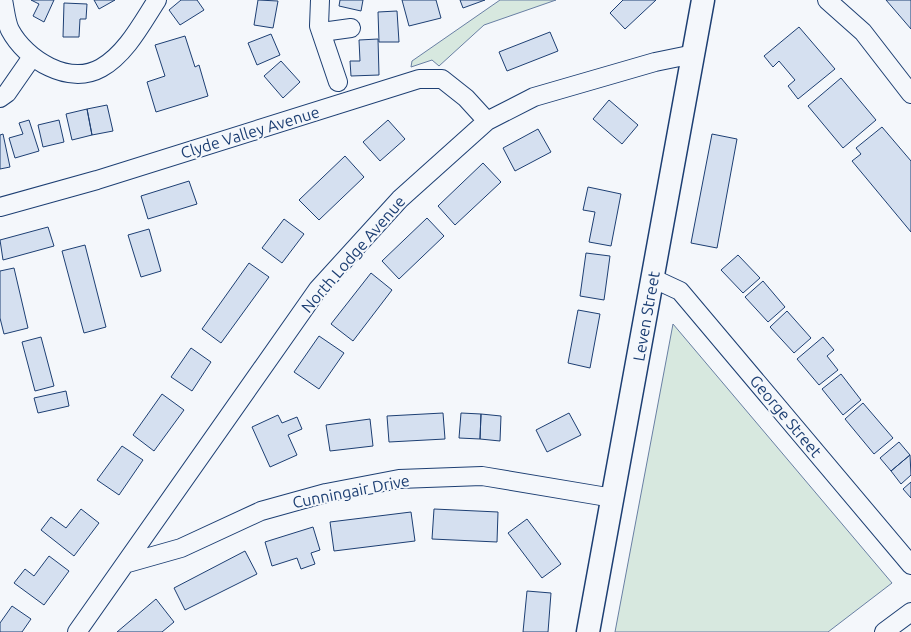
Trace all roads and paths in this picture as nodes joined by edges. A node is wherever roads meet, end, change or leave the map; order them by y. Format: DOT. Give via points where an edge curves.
graph roads {
  1 [pos="3,0"];
  2 [pos="157,0"];
  3 [pos="320,0"];
  4 [pos="703,0"];
  5 [pos="827,0"];
  6 [pos="351,28"];
  7 [pos="322,32"];
  8 [pos="694,54"];
  9 [pos="32,57"];
  10 [pos="338,82"];
  11 [pos="911,94"];
  12 [pos="0,98"];
  13 [pos="487,121"];
  14 [pos="0,207"];
  15 [pos="652,278"];
  16 [pos="613,498"];
  17 [pos="128,563"];
  18 [pos="911,565"];
  19 [pos="911,612"];
  20 [pos="77,632"];
  21 [pos="588,632"];
  22 [pos="884,632"];
  1 -- 9 [label="street" via="10,30"];
  2 -- 9 [label="street" via="124,48 102,67 88,73 72,74"];
  3 -- 7 [label="street" via="319,26"];
  4 -- 8 [label="street, Leven Street"];
  5 -- 11 [label="street" via="863,32"];
  6 -- 7 [label="street"];
  7 -- 10 [label="street"];
  8 -- 13 [label="street, North Lodge Avenue" via="534,97"];
  8 -- 15 [label="street, Leven Street"];
  9 -- 12 [label="street"];
  13 -- 14 [label="street, Clyde Valley Avenue" via="442,79 419,79 97,180"];
  13 -- 17 [label="street, North Lodge Avenue" via="400,199 318,289"];
  15 -- 16 [label="street, Leven Street"];
  15 -- 18 [label="street, George Street" via="680,291"];
  16 -- 17 [label="street, Cunningair Drive" via="482,476 399,479 326,493 261,511 181,548"];
  16 -- 21 [label="street, Leven Street"];
  17 -- 20 [label="street, North Lodge Avenue"];
  19 -- 22 [label="street"];
}
